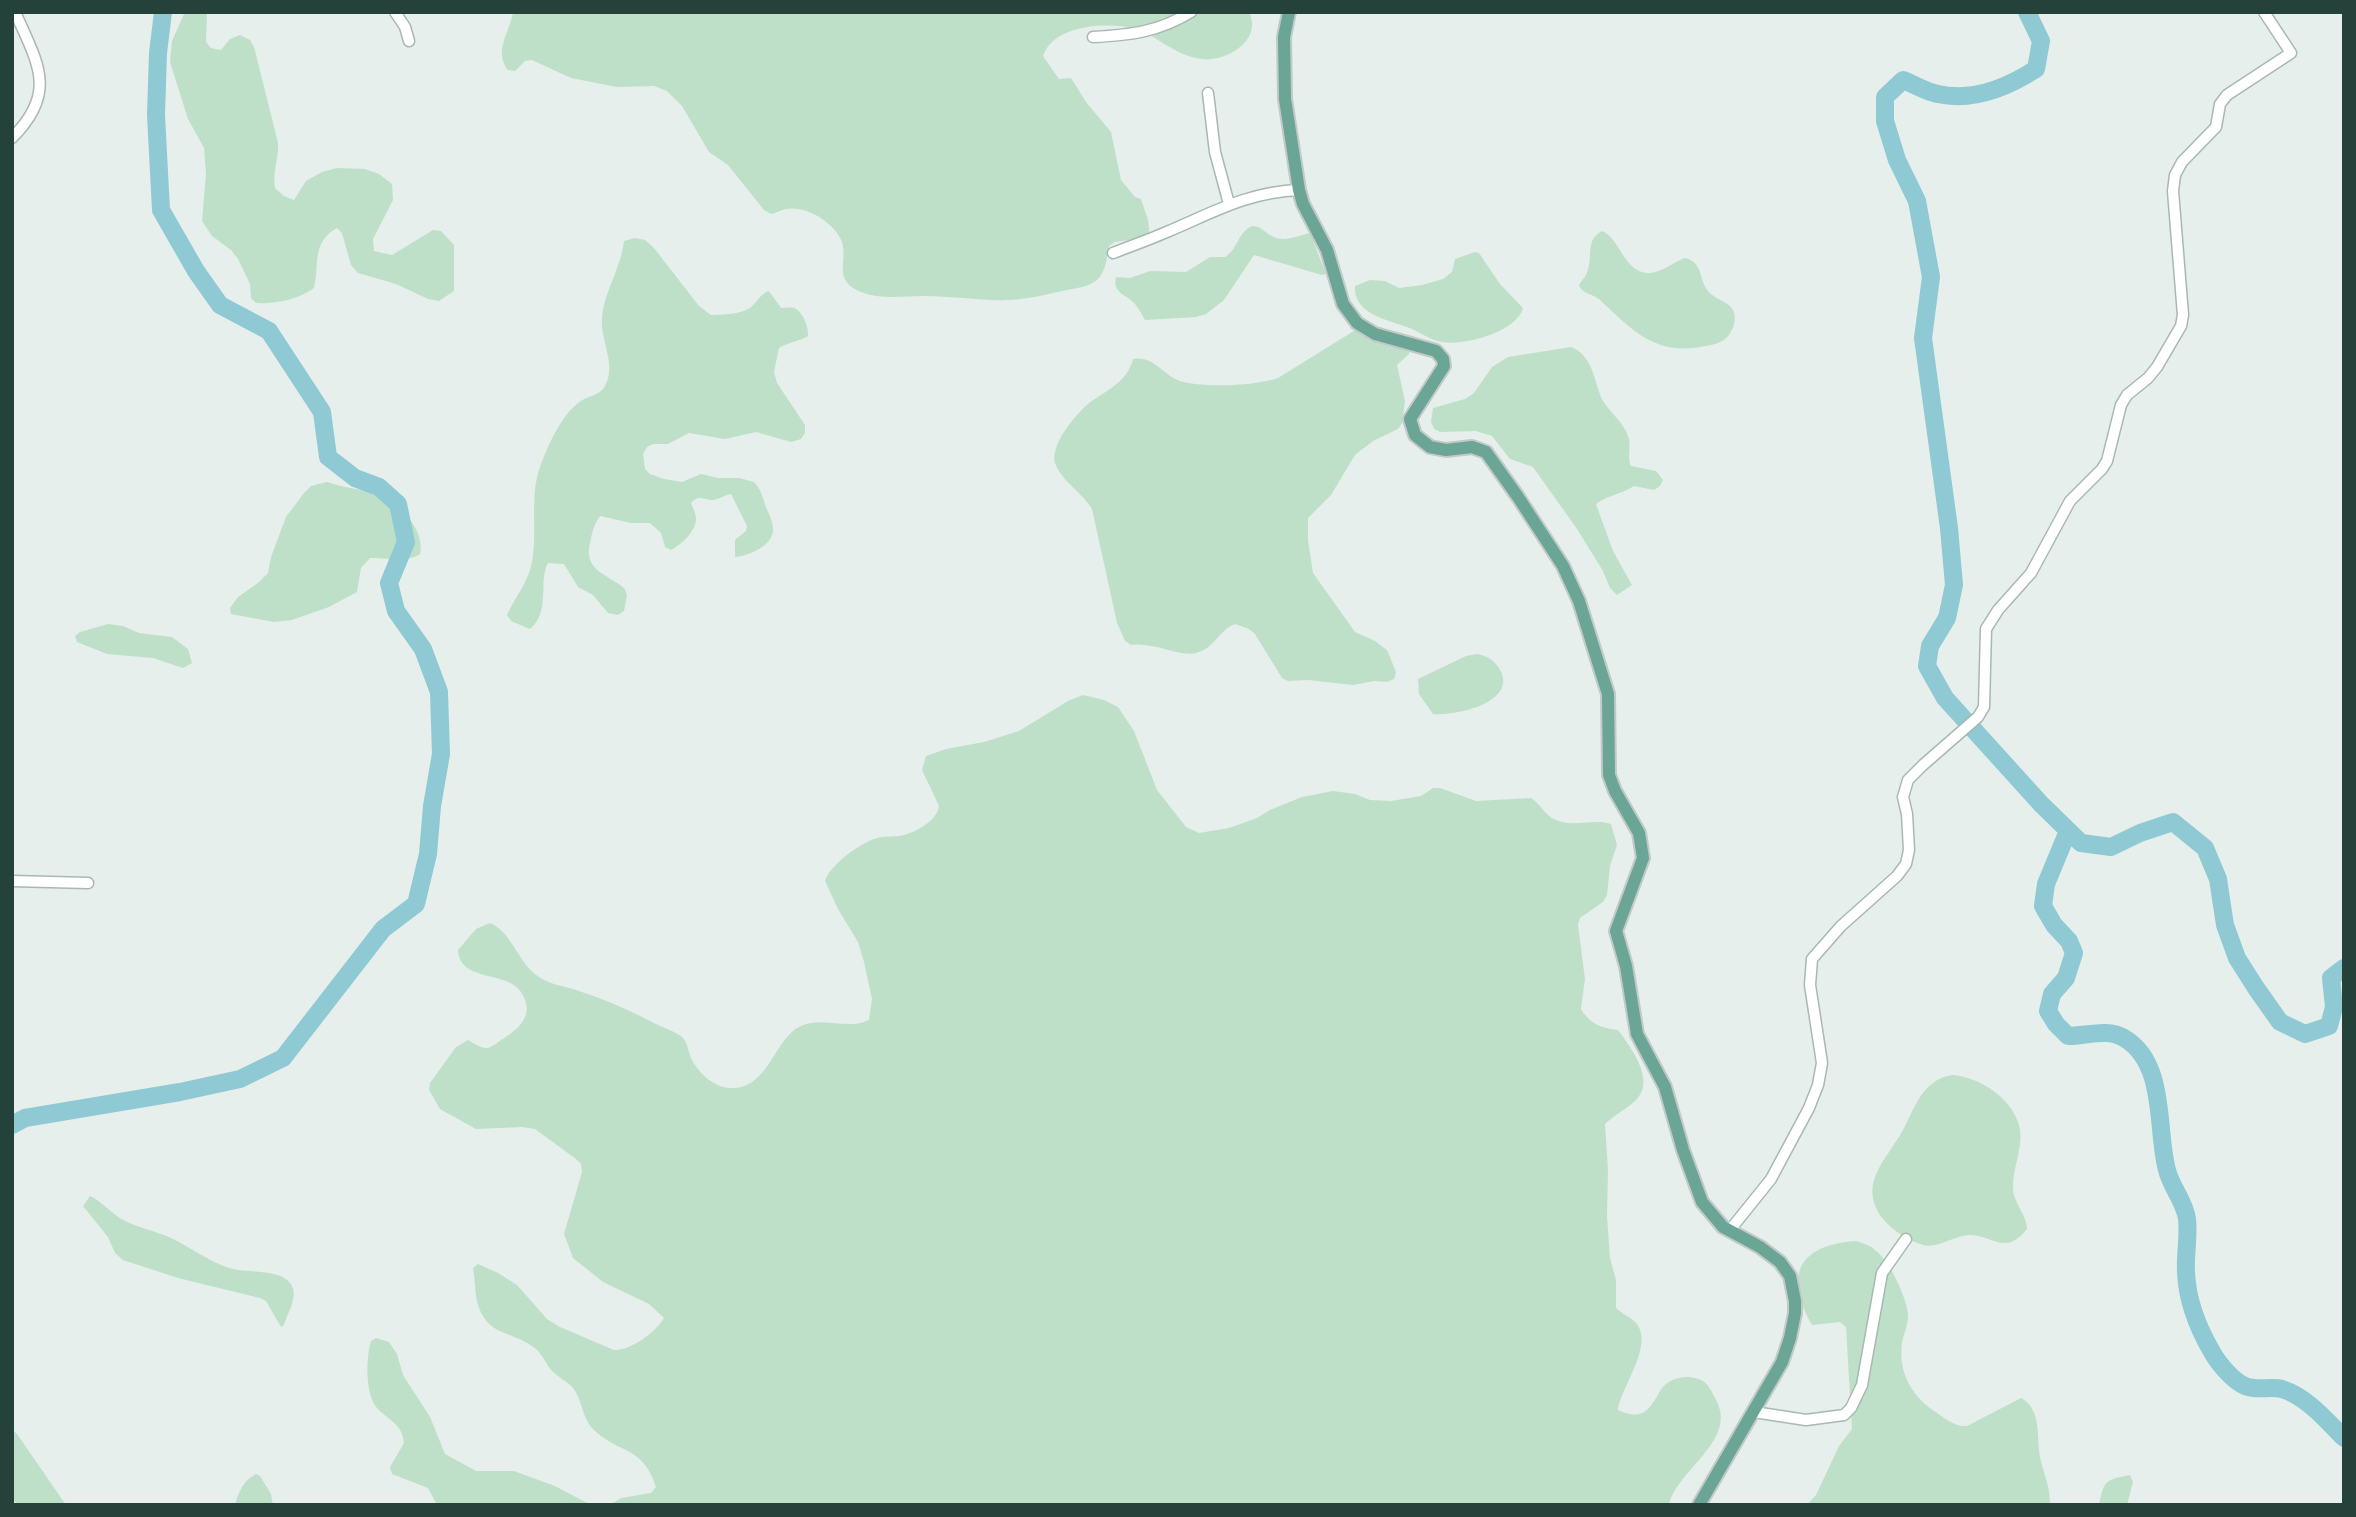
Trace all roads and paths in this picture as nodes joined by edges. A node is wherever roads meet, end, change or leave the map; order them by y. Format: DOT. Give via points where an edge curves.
graph roads {
  1 [pos="15,12"];
  2 [pos="395,12"];
  3 [pos="1191,12"];
  4 [pos="1289,12"];
  5 [pos="2264,12"];
  6 [pos="1093,37"];
  7 [pos="409,41"];
  8 [pos="1208,93"];
  9 [pos="12,138"];
  10 [pos="1298,190"];
  11 [pos="1229,204"];
  12 [pos="1112,253"];
  13 [pos="12,881"];
  14 [pos="88,883"];
  15 [pos="1730,1230"];
  16 [pos="1906,1239"];
  17 [pos="1755,1412"];
  18 [pos="1699,1505"];
  1 -- 9 [label="street" via="41,76 36,109"];
  2 -- 7 [label="street"];
  3 -- 6 [label="street" via="1154,30"];
  4 -- 10 [label="main road" via="1284,76"];
  5 -- 15 [label="street" via="2291,53 2227,95 2220,104 2216,127 2175,175 2181,326 2157,368 2121,405 2102,469 2070,501 2031,573 1986,629 1984,707 1978,717 1908,780 1903,797 1909,850 1906,864 1812,959 1809,973 1822,1063 1818,1085 1771,1179"];
  8 -- 11 [label="street" via="1215,152"];
  10 -- 11 [label="street" via="1274,191"];
  10 -- 15 [label="main road" via="1327,250 1343,304 1357,323 1375,334 1436,351 1443,359 1444,366 1410,419 1415,435 1434,449 1472,447 1486,452 1563,566 1579,601 1608,694 1609,775 1643,848 1616,931 1637,1034 1665,1087 1702,1202"];
  11 -- 12 [label="street"];
  13 -- 14 [label="street"];
  15 -- 17 [label="main road" via="1780,1262 1790,1276 1795,1301 1782,1362"];
  16 -- 17 [label="street" via="1882,1273 1862,1385 1851,1408 1844,1415 1806,1420"];
  17 -- 18 [label="main road"];
}
